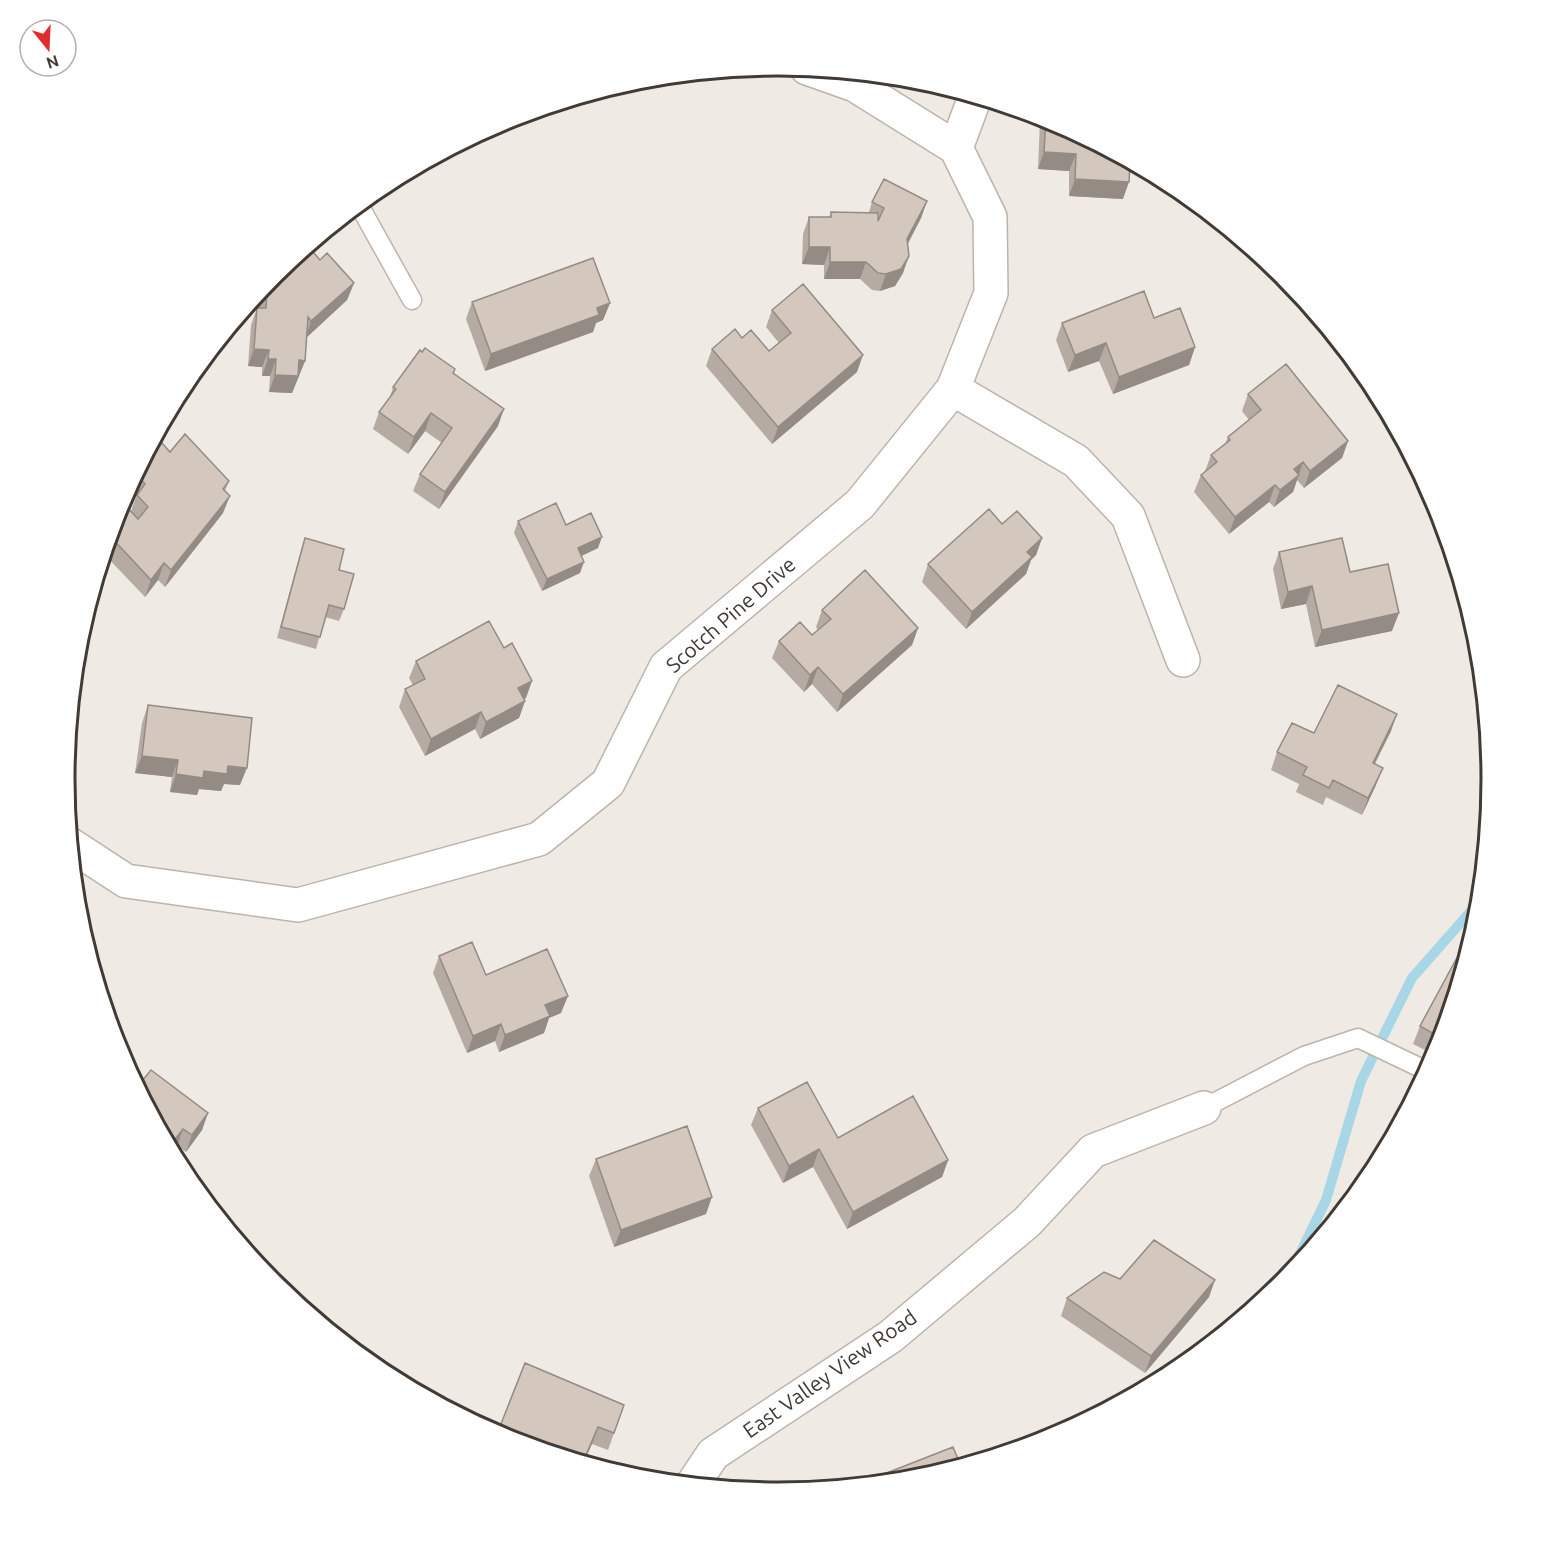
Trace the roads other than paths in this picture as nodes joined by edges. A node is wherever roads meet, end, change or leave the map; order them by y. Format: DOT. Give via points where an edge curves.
graph roads {
  1 [pos="842,80"];
  2 [pos="973,104"];
  3 [pos="956,148"];
  4 [pos="363,212"];
  5 [pos="412,300"];
  6 [pos="953,389"];
  7 [pos="1183,660"];
  8 [pos="79,850"];
  9 [pos="1419,1067"];
  10 [pos="1204,1108"];
  11 [pos="698,1477"];
  1 -- 3 [label="street" via="855,84"];
  2 -- 3 [label="street"];
  3 -- 6 [label="street, Scotch Pine Drive" via="990,217 992,292"];
  4 -- 5 [label="lane"];
  6 -- 7 [label="street" via="1076,461 1128,516"];
  6 -- 8 [label="street, Scotch Pine Drive" via="860,504 666,667 608,783 539,839 297,905 126,881"];
  9 -- 10 [label="lane" via="1358,1038 1304,1056"];
  10 -- 11 [label="street, East Valley View Road" via="1093,1151 1027,1222 890,1337 713,1454"];
}
